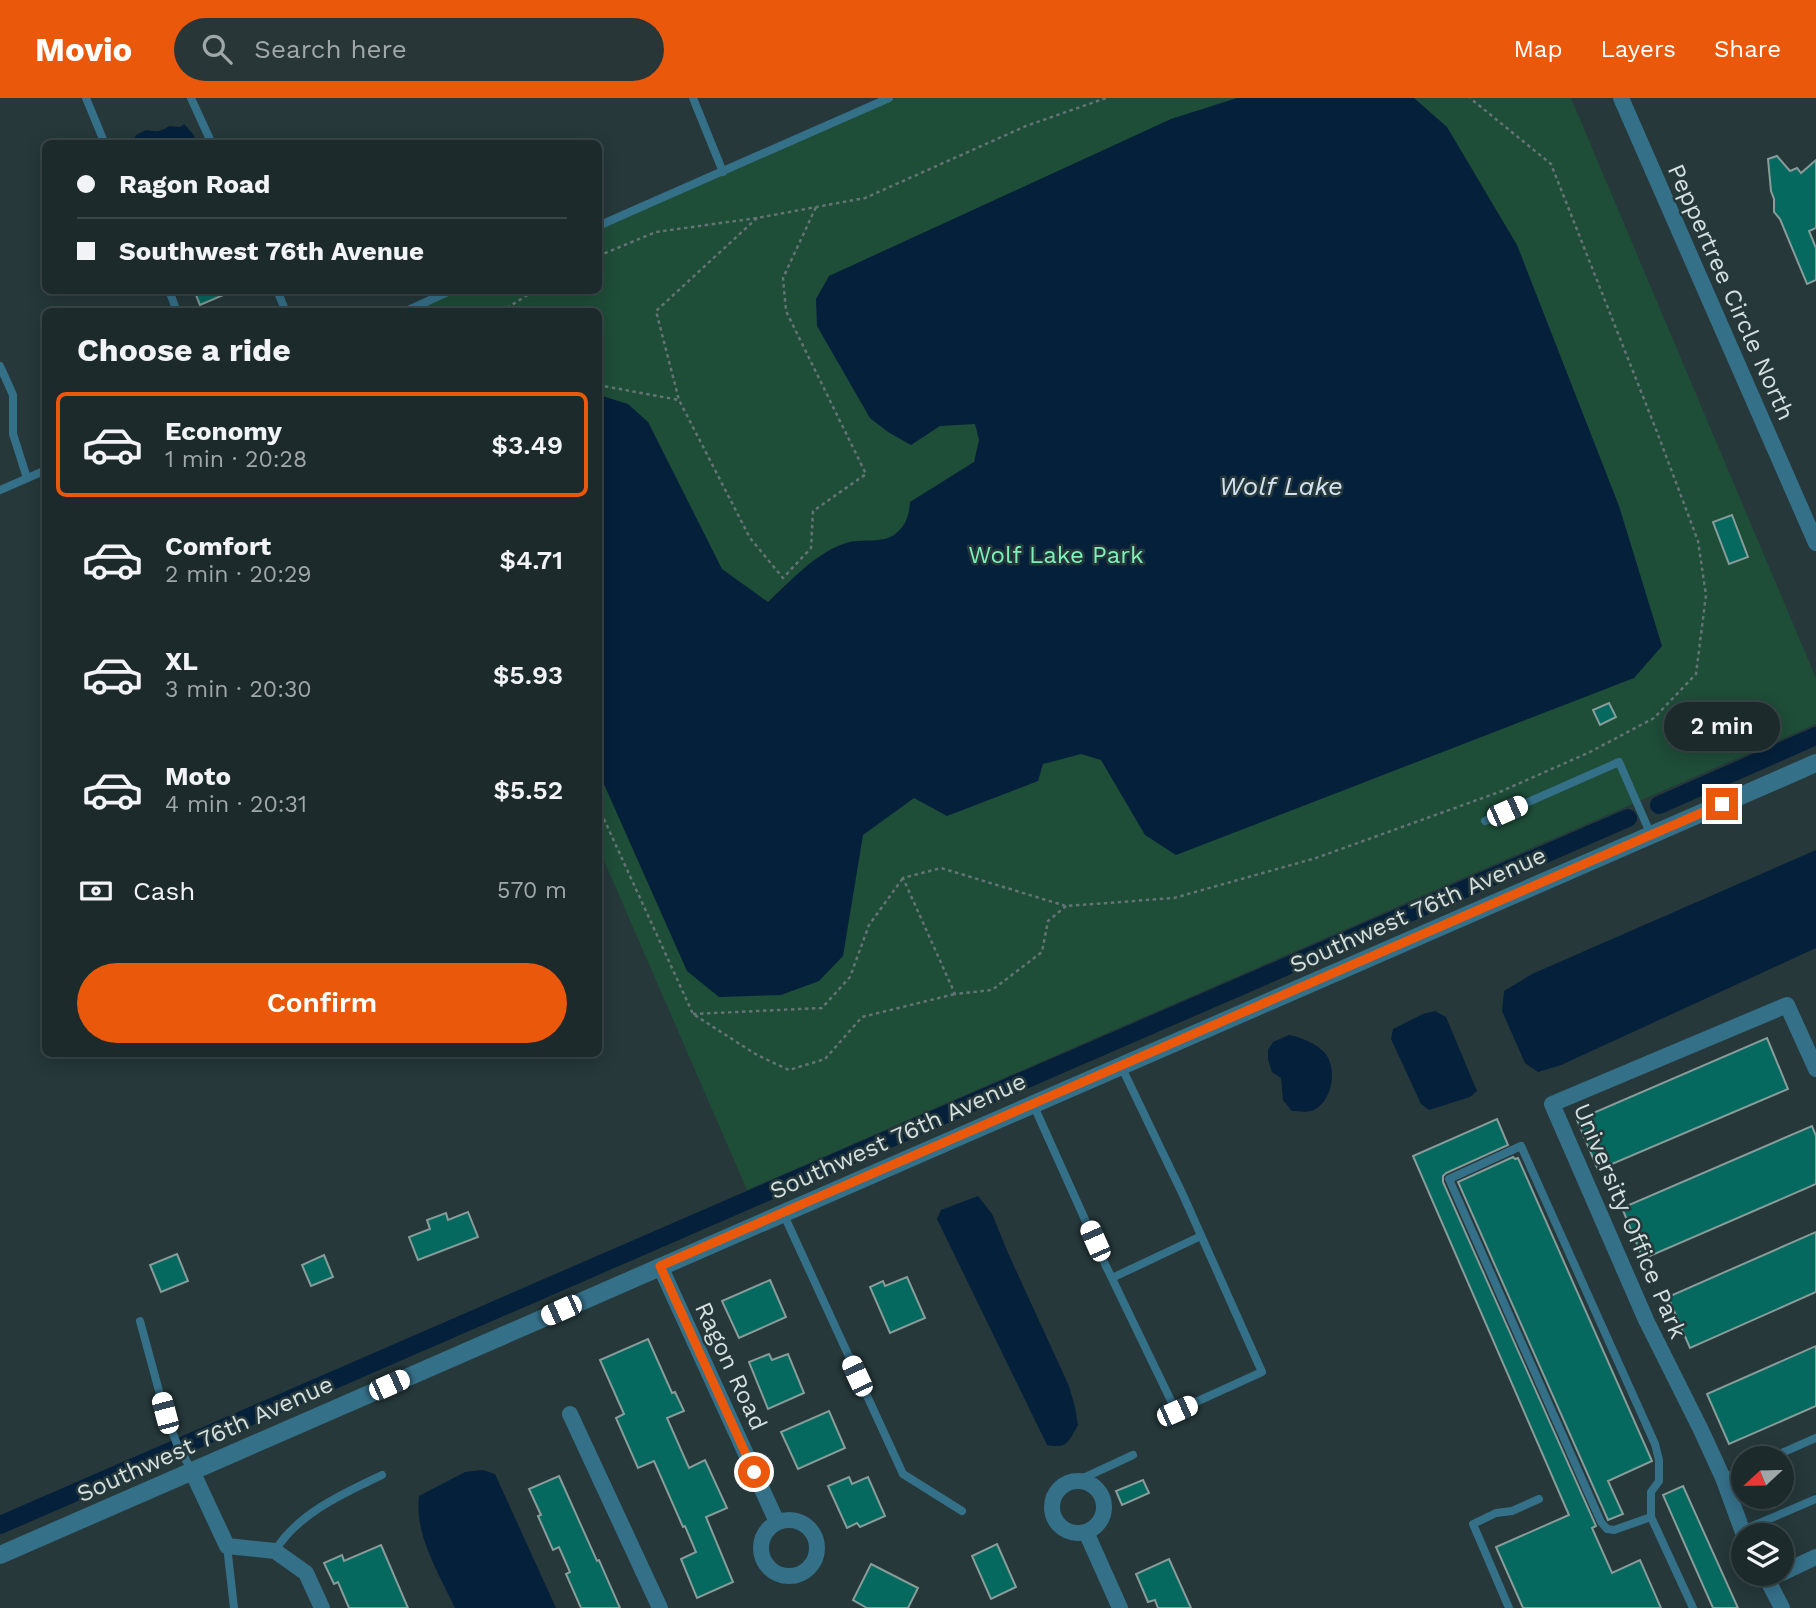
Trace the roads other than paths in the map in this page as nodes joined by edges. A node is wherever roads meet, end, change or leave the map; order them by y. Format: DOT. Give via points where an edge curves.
graph roads {
  1 [pos="86,98"];
  2 [pos="191,98"];
  3 [pos="693,98"];
  4 [pos="890,98"];
  5 [pos="1621,98"];
  6 [pos="103,140"];
  7 [pos="210,140"];
  8 [pos="723,172"];
  9 [pos="602,224"];
  10 [pos="443,294"];
  11 [pos="413,308"];
  12 [pos="0,366"];
  13 [pos="42,472"];
  14 [pos="27,478"];
  15 [pos="0,490"];
  16 [pos="1816,543"];
  17 [pos="1816,763"];
  18 [pos="1485,821"];
  19 [pos="1651,835"];
  20 [pos="1121,1066"];
  21 [pos="1816,1069"];
  22 [pos="1033,1104"];
  23 [pos="783,1213"];
  24 [pos="1201,1236"];
  25 [pos="660,1266"];
  26 [pos="1112,1278"];
  27 [pos="140,1321"];
  28 [pos="570,1414"];
  29 [pos="1816,1438"];
  30 [pos="1794,1448"];
  31 [pos="1133,1455"];
  32 [pos="192,1471"];
  33 [pos="382,1475"];
  34 [pos="1731,1475"];
  35 [pos="1723,1478"];
  36 [pos="1077,1481"];
  37 [pos="1539,1499"];
  38 [pos="1816,1499"];
  39 [pos="962,1511"];
  40 [pos="1651,1517"];
  41 [pos="777,1522"];
  42 [pos="1740,1523"];
  43 [pos="1765,1523"];
  44 [pos="1086,1532"];
  45 [pos="227,1546"];
  46 [pos="275,1551"];
  47 [pos="0,1555"];
  48 [pos="1816,1558"];
  49 [pos="1794,1567"];
  50 [pos="1773,1586"];
  51 [pos="1776,1586"];
  52 [pos="234,1608"];
  53 [pos="322,1608"];
  54 [pos="660,1608"];
  55 [pos="1120,1608"];
  56 [pos="1510,1608"];
  57 [pos="1693,1608"];
  58 [pos="1773,1608"];
  59 [pos="1782,1608"];
  1 -- 6 [label="lane"];
  2 -- 7 [label="lane"];
  3 -- 8 [label="lane"];
  4 -- 8 [label="lane"];
  5 -- 16 [label="street, Peppertree Circle North"];
  8 -- 9 [label="lane"];
  10 -- 11 [label="lane"];
  12 -- 14 [label="lane" via="12,395 13,434"];
  13 -- 14 [label="lane"];
  14 -- 15 [label="lane"];
  17 -- 19 [label="street, Southwest 76th Avenue"];
  18 -- 19 [label="lane" via="1619,762"];
  19 -- 20 [label="street, Southwest 76th Avenue"];
  20 -- 22 [label="street, Southwest 76th Avenue"];
  20 -- 24 [label="lane"];
  21 -- 35 [label="street, University Office Park" via="1787,1005 1552,1104 1646,1320"];
  22 -- 23 [label="street, Southwest 76th Avenue"];
  22 -- 26 [label="lane"];
  23 -- 25 [label="street, Southwest 76th Avenue"];
  23 -- 39 [label="lane" via="902,1474"];
  24 -- 26 [label="lane"];
  24 -- 26 [label="lane" via="1262,1372 1177,1411"];
  25 -- 32 [label="street, Southwest 76th Avenue"];
  25 -- 41 [label="street, Ragon Road"];
  27 -- 32 [label="lane" via="165,1413"];
  28 -- 54 [label="street"];
  29 -- 30 [label="lane"];
  31 -- 36 [label="lane"];
  32 -- 45 [label="street"];
  32 -- 47 [label="street, Southwest 76th Avenue"];
  33 -- 46 [label="lane" via="298,1522"];
  34 -- 35 [label="lane"];
  35 -- 42 [label="street, University Office Park"];
  36 -- 44 [label="street" via="1093,1486 1104,1507 1099,1522"];
  36 -- 44 [label="street" via="1060,1487 1052,1512 1069,1532"];
  37 -- 56 [label="lane" via="1473,1524"];
  38 -- 43 [label="lane"];
  40 -- 40 [label="lane" via="1651,1492 1659,1481 1655,1444 1521,1146 1449,1179 1601,1522 1614,1530"];
  40 -- 57 [label="lane"];
  44 -- 55 [label="street"];
  45 -- 46 [label="street"];
  45 -- 52 [label="lane"];
  46 -- 53 [label="street" via="306,1573"];
  48 -- 49 [label="street"];
  50 -- 58 [label="street"];
  51 -- 59 [label="street"];
}
